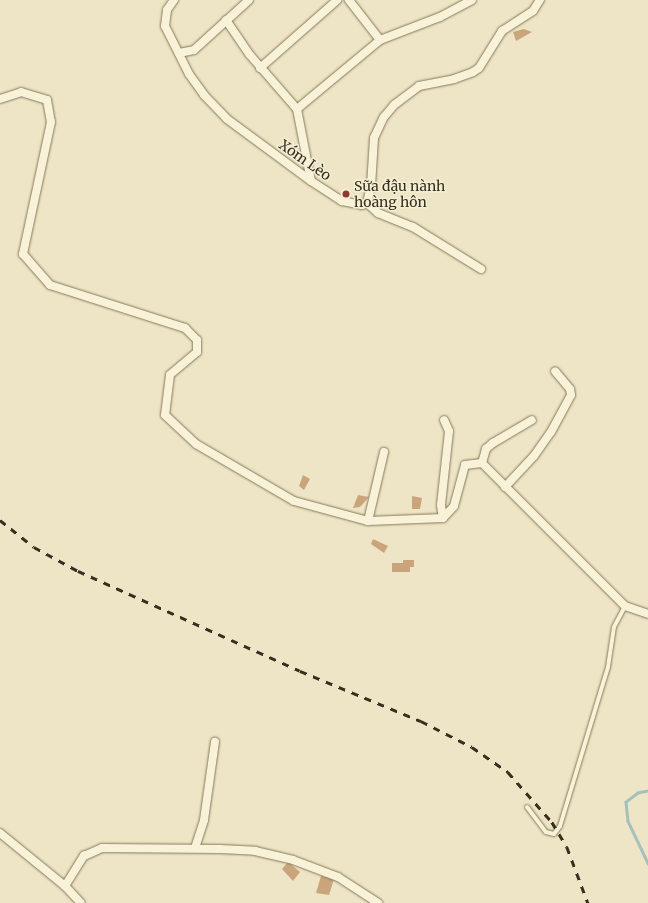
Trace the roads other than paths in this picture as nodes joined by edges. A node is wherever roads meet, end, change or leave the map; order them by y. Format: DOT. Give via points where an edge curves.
graph roads {
  1 [pos="174,0"];
  2 [pos="249,0"];
  3 [pos="337,0"];
  4 [pos="349,0"];
  5 [pos="472,0"];
  6 [pos="540,0"];
  7 [pos="226,20"];
  8 [pos="380,40"];
  9 [pos="179,53"];
  10 [pos="260,68"];
  11 [pos="0,99"];
  12 [pos="297,109"];
  13 [pos="311,181"];
  14 [pos="367,203"];
  15 [pos="481,269"];
  16 [pos="555,371"];
  17 [pos="444,420"];
  18 [pos="532,420"];
  19 [pos="384,452"];
  20 [pos="482,463"];
  21 [pos="505,487"];
  22 [pos="443,518"];
  23 [pos="368,521"];
  24 [pos="625,606"];
  25 [pos="648,614"];
  26 [pos="215,742"];
  27 [pos="527,807"];
  28 [pos="0,833"];
  29 [pos="195,848"];
  30 [pos="65,886"];
  31 [pos="375,902"];
  32 [pos="80,903"];
  1 -- 9 [label="street, Xóm Lèo" via="167,10 165,26"];
  2 -- 7 [label="street"];
  3 -- 10 [label="street"];
  4 -- 8 [label="street"];
  5 -- 8 [label="street" via="440,17"];
  6 -- 14 [label="street" via="533,11 502,31 479,68 454,79 419,86 394,104 384,117 374,138 374,160"];
  7 -- 9 [label="street" via="194,50"];
  7 -- 10 [label="street"];
  8 -- 12 [label="street"];
  9 -- 13 [label="street, Xóm Lèo" via="189,74 227,119"];
  10 -- 12 [label="street"];
  11 -- 23 [label="street" via="21,92 47,100 52,122 23,254 50,285 185,328 197,340 197,352 170,375 165,415 196,444 294,501"];
  12 -- 13 [label="street"];
  13 -- 14 [label="street, Xóm Lèo" via="351,205"];
  14 -- 15 [label="street" via="378,213 413,227"];
  16 -- 21 [label="street" via="570,389 571,395 547,438"];
  17 -- 22 [label="street" via="449,431 440,505"];
  18 -- 20 [label="street" via="486,449"];
  19 -- 23 [label="street"];
  20 -- 21 [label="street"];
  20 -- 22 [label="street" via="465,465 454,506"];
  21 -- 24 [label="street"];
  22 -- 23 [label="street"];
  24 -- 25 [label="street"];
  24 -- 27 [label="lane" via="614,627 608,668 560,826 554,834 546,832"];
  26 -- 29 [label="street" via="204,820"];
  28 -- 30 [label="street"];
  29 -- 30 [label="street" via="112,847 93,850 84,856"];
  29 -- 31 [label="street" via="269,853 338,877"];
  30 -- 32 [label="street"];
}
